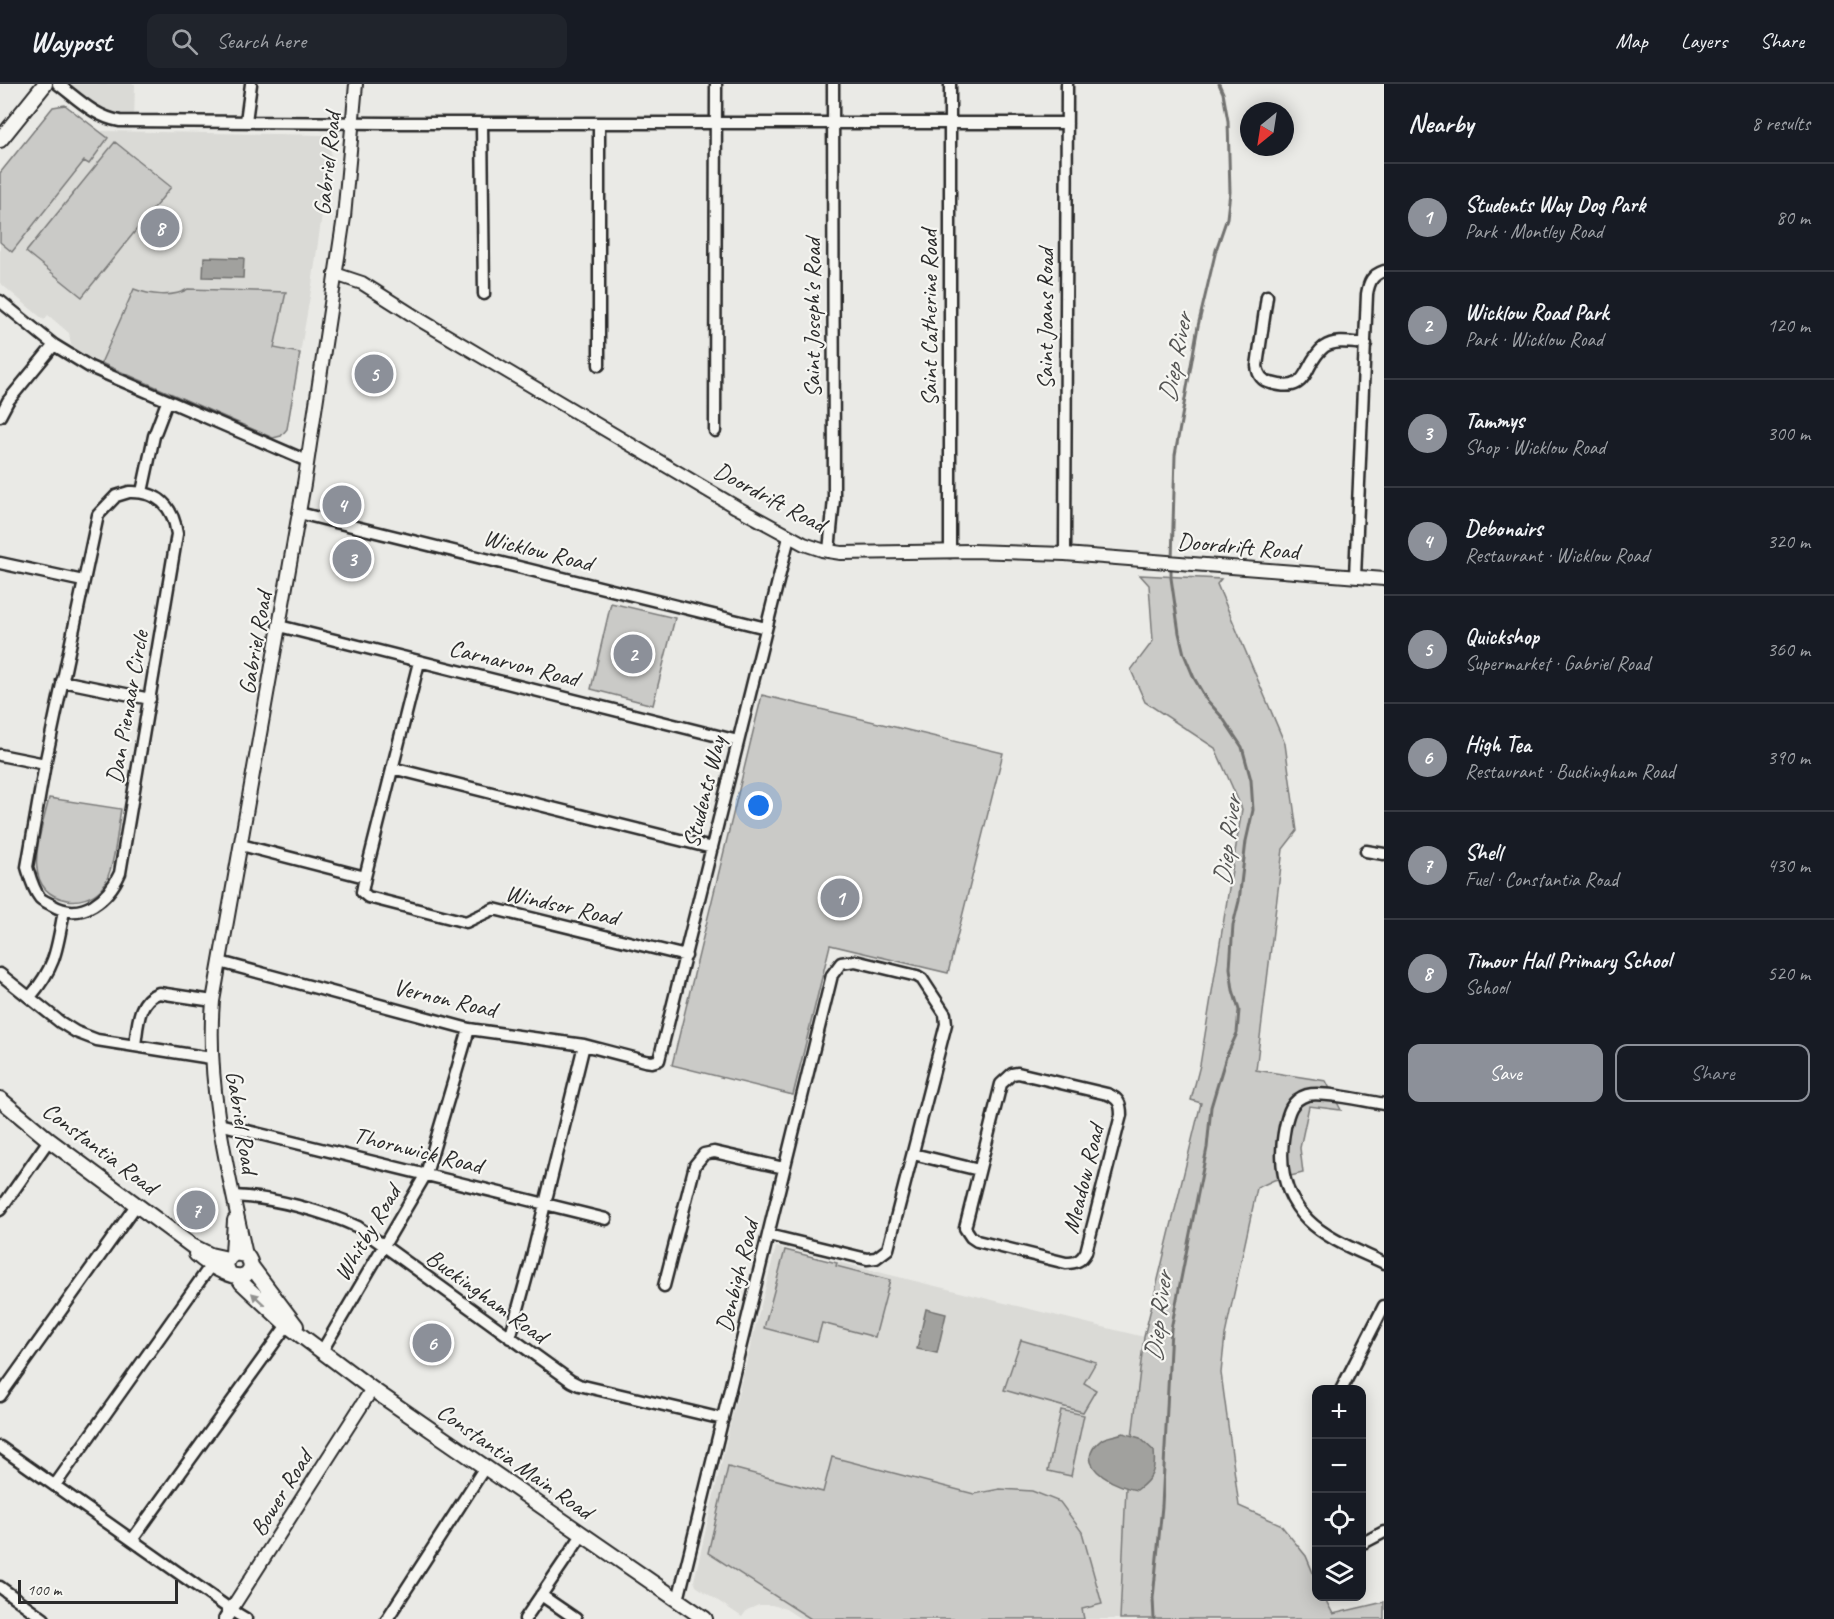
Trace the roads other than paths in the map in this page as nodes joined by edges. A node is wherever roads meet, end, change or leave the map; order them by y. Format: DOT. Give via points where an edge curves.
graph roads {
  1 [pos="45,84"];
  2 [pos="58,84"];
  3 [pos="251,84"];
  4 [pos="356,84"];
  5 [pos="716,84"];
  6 [pos="833,84"];
  7 [pos="950,84"];
  8 [pos="1067,84"];
  9 [pos="246,122"];
  10 [pos="353,122"];
  11 [pos="716,122"];
  12 [pos="833,122"];
  13 [pos="482,123"];
  14 [pos="599,123"];
  15 [pos="950,123"];
  16 [pos="1067,123"];
  17 [pos="0,140"];
  18 [pos="1384,272"];
  19 [pos="335,274"];
  20 [pos="484,294"];
  21 [pos="1267,296"];
  22 [pos="0,300"];
  23 [pos="1366,344"];
  24 [pos="54,345"];
  25 [pos="599,365"];
  26 [pos="167,402"];
  27 [pos="0,416"];
  28 [pos="715,431"];
  29 [pos="307,461"];
  30 [pos="142,492"];
  31 [pos="299,513"];
  32 [pos="789,537"];
  33 [pos="829,551"];
  34 [pos="950,552"];
  35 [pos="1065,554"];
  36 [pos="0,563"];
  37 [pos="1355,577"];
  38 [pos="1384,579"];
  39 [pos="83,581"];
  40 [pos="279,626"];
  41 [pos="766,628"];
  42 [pos="419,662"];
  43 [pos="62,681"];
  44 [pos="150,699"];
  45 [pos="738,741"];
  46 [pos="0,755"];
  47 [pos="45,764"];
  48 [pos="392,768"];
  49 [pos="241,845"];
  50 [pos="712,848"];
  51 [pos="1366,851"];
  52 [pos="1384,854"];
  53 [pos="365,877"];
  54 [pos="64,910"];
  55 [pos="686,956"];
  56 [pos="220,962"];
  57 [pos="0,974"];
  58 [pos="30,997"];
  59 [pos="213,1001"];
  60 [pos="469,1029"];
  61 [pos="135,1045"];
  62 [pos="584,1046"];
  63 [pos="661,1057"];
  64 [pos="210,1058"];
  65 [pos="0,1099"];
  66 [pos="1384,1104"];
  67 [pos="219,1124"];
  68 [pos="50,1140"];
  69 [pos="913,1154"];
  70 [pos="784,1168"];
  71 [pos="979,1170"];
  72 [pos="426,1174"];
  73 [pos="235,1202"];
  74 [pos="544,1203"];
  75 [pos="137,1204"];
  76 [pos="0,1210"];
  77 [pos="606,1219"];
  78 [pos="173,1232"];
  79 [pos="768,1235"];
  80 [pos="383,1246"];
  81 [pos="239,1258"];
  82 [pos="1384,1263"];
  83 [pos="211,1265"];
  84 [pos="233,1275"];
  85 [pos="664,1286"];
  86 [pos="1384,1306"];
  87 [pos="287,1325"];
  88 [pos="302,1336"];
  89 [pos="510,1338"];
  90 [pos="322,1351"];
  91 [pos="1343,1385"];
  92 [pos="372,1389"];
  93 [pos="0,1396"];
  94 [pos="723,1419"];
  95 [pos="0,1447"];
  96 [pos="485,1467"];
  97 [pos="54,1485"];
  98 [pos="1384,1532"];
  99 [pos="582,1535"];
  100 [pos="132,1540"];
  101 [pos="1366,1541"];
  102 [pos="0,1587"];
  103 [pos="541,1595"];
  104 [pos="678,1600"];
  105 [pos="228,1615"];
  106 [pos="44,1619"];
  107 [pos="246,1619"];
  108 [pos="387,1619"];
  109 [pos="525,1619"];
  110 [pos="576,1619"];
  111 [pos="705,1619"];
  1 -- 17 [label="main road"];
  2 -- 9 [label="street" via="111,120"];
  3 -- 9 [label="street"];
  4 -- 10 [label="street, Gabriel Road"];
  5 -- 11 [label="street"];
  6 -- 12 [label="street, Saint Joseph's Road"];
  7 -- 15 [label="street, Saint Catherine Road"];
  8 -- 16 [label="street, Saint Joans Road"];
  9 -- 10 [label="street"];
  10 -- 13 [label="street"];
  10 -- 19 [label="street, Gabriel Road"];
  11 -- 12 [label="street"];
  11 -- 14 [label="street"];
  11 -- 28 [label="street"];
  12 -- 15 [label="street"];
  12 -- 33 [label="street, Saint Joseph's Road" via="834,499"];
  13 -- 14 [label="street"];
  13 -- 20 [label="street"];
  14 -- 25 [label="street"];
  15 -- 16 [label="street"];
  15 -- 34 [label="street, Saint Catherine Road"];
  16 -- 35 [label="street, Saint Joans Road"];
  18 -- 23 [label="street" via="1373,277 1367,294"];
  19 -- 29 [label="street, Gabriel Road"];
  19 -- 32 [label="street, Doordrift Road" via="362,283"];
  21 -- 23 [label="street" via="1257,366 1268,382 1286,386 1298,383 1318,353 1332,343"];
  22 -- 24 [label="street"];
  23 -- 37 [label="street"];
  24 -- 26 [label="street" via="90,368"];
  24 -- 27 [label="street"];
  26 -- 29 [label="street"];
  26 -- 30 [label="street" via="154,436"];
  29 -- 31 [label="street, Gabriel Road"];
  30 -- 39 [label="street" via="116,496 98,515"];
  30 -- 44 [label="street, Dan Pienaar Circle" via="156,497 168,508 176,520 177,534"];
  31 -- 40 [label="street, Gabriel Road"];
  31 -- 41 [label="street, Wicklow Road"];
  32 -- 33 [label="street, Doordrift Road"];
  32 -- 41 [label="street, Students Way"];
  33 -- 34 [label="street, Doordrift Road"];
  34 -- 35 [label="street, Doordrift Road"];
  35 -- 37 [label="street, Doordrift Road"];
  36 -- 39 [label="street"];
  37 -- 38 [label="street, Doordrift Road"];
  39 -- 43 [label="street"];
  40 -- 42 [label="street, Carnarvon Road"];
  40 -- 49 [label="street, Gabriel Road"];
  41 -- 45 [label="street, Students Way"];
  42 -- 45 [label="street, Carnarvon Road"];
  42 -- 48 [label="street"];
  43 -- 44 [label="street"];
  43 -- 47 [label="street"];
  44 -- 54 [label="street, Dan Pienaar Circle" via="120,873 114,887 97,903 75,911"];
  45 -- 50 [label="street, Students Way"];
  46 -- 47 [label="street"];
  47 -- 54 [label="street" via="27,867 41,898"];
  48 -- 50 [label="street"];
  48 -- 53 [label="street"];
  49 -- 53 [label="street"];
  49 -- 56 [label="street, Gabriel Road"];
  50 -- 55 [label="street, Students Way"];
  51 -- 52 [label="street"];
  53 -- 55 [label="street, Windsor Road" via="362,892 368,897 466,922 494,909"];
  54 -- 58 [label="street" via="50,971"];
  55 -- 63 [label="street, Students Way"];
  56 -- 59 [label="street, Gabriel Road"];
  56 -- 60 [label="street, Vernon Road"];
  57 -- 58 [label="street"];
  58 -- 61 [label="street" via="76,1032 97,1040"];
  59 -- 61 [label="street" via="153,994 141,1010"];
  59 -- 64 [label="street, Gabriel Road"];
  60 -- 62 [label="street, Vernon Road"];
  60 -- 72 [label="street, Whitby Road"];
  61 -- 64 [label="street"];
  62 -- 63 [label="street, Vernon Road" via="652,1062"];
  62 -- 74 [label="street"];
  64 -- 67 [label="street, Gabriel Road"];
  65 -- 68 [label="main road, Constantia Road"];
  66 -- 82 [label="street" via="1303,1096 1289,1111 1281,1156 1286,1186 1302,1214 1319,1230"];
  67 -- 72 [label="street, Thornwick Road"];
  67 -- 73 [label="street, Gabriel Road"];
  68 -- 75 [label="main road, Constantia Road"];
  68 -- 76 [label="street"];
  69 -- 70 [label="street, Denbigh Road" via="946,1024 945,1014 927,983 917,976 855,961 841,963 832,975"];
  69 -- 71 [label="street"];
  69 -- 79 [label="street" via="891,1243 884,1254 867,1259"];
  70 -- 79 [label="street, Denbigh Road"];
  70 -- 85 [label="street" via="714,1152 701,1156 695,1165"];
  71 -- 71 [label="street, Meadow Road" via="1000,1084 1012,1074 1028,1074 1107,1094 1121,1107 1086,1252 1074,1263 971,1237 965,1228"];
  72 -- 74 [label="street, Thornwick Road"];
  72 -- 80 [label="street, Whitby Road"];
  73 -- 80 [label="street, Buckingham Road" via="257,1198 322,1213 358,1227"];
  73 -- 81 [label="street, Gabriel Road"];
  74 -- 77 [label="street, Thornwick Road"];
  74 -- 89 [label="street"];
  75 -- 78 [label="main road, Constantia Road"];
  75 -- 93 [label="street"];
  78 -- 81 [label="main road, Constantia Road" via="204,1252"];
  78 -- 83 [label="main road, Constantia Road"];
  79 -- 94 [label="street, Denbigh Road"];
  80 -- 89 [label="street, Buckingham Road"];
  80 -- 90 [label="street, Whitby Road"];
  81 -- 84 [label="main road" via="226,1266"];
  81 -- 84 [label="main road" via="245,1275"];
  81 -- 88 [label="main road, Constantia Main Road"];
  83 -- 84 [label="main road, Constantia Road"];
  83 -- 97 [label="street"];
  87 -- 84 [label="main road, Constantia Main Road, one-way"];
  86 -- 91 [label="street"];
  87 -- 88 [label="main road, Constantia Main Road"];
  87 -- 100 [label="street"];
  88 -- 90 [label="main road, Constantia Main Road"];
  89 -- 94 [label="street, Buckingham Road" via="579,1385"];
  90 -- 92 [label="main road, Constantia Main Road"];
  92 -- 96 [label="main road, Constantia Main Road"];
  92 -- 105 [label="street, Bower Road"];
  94 -- 104 [label="street, Denbigh Road"];
  95 -- 97 [label="street"];
  96 -- 99 [label="main road, Constantia Main Road"];
  96 -- 108 [label="street"];
  97 -- 100 [label="street"];
  98 -- 101 [label="street"];
  99 -- 103 [label="street"];
  99 -- 104 [label="main road, Constantia Main Road"];
  100 -- 105 [label="street"];
  102 -- 106 [label="street"];
  103 -- 109 [label="street"];
  103 -- 110 [label="street"];
  104 -- 111 [label="main road, Constantia Main Road"];
  105 -- 107 [label="street"];
}
